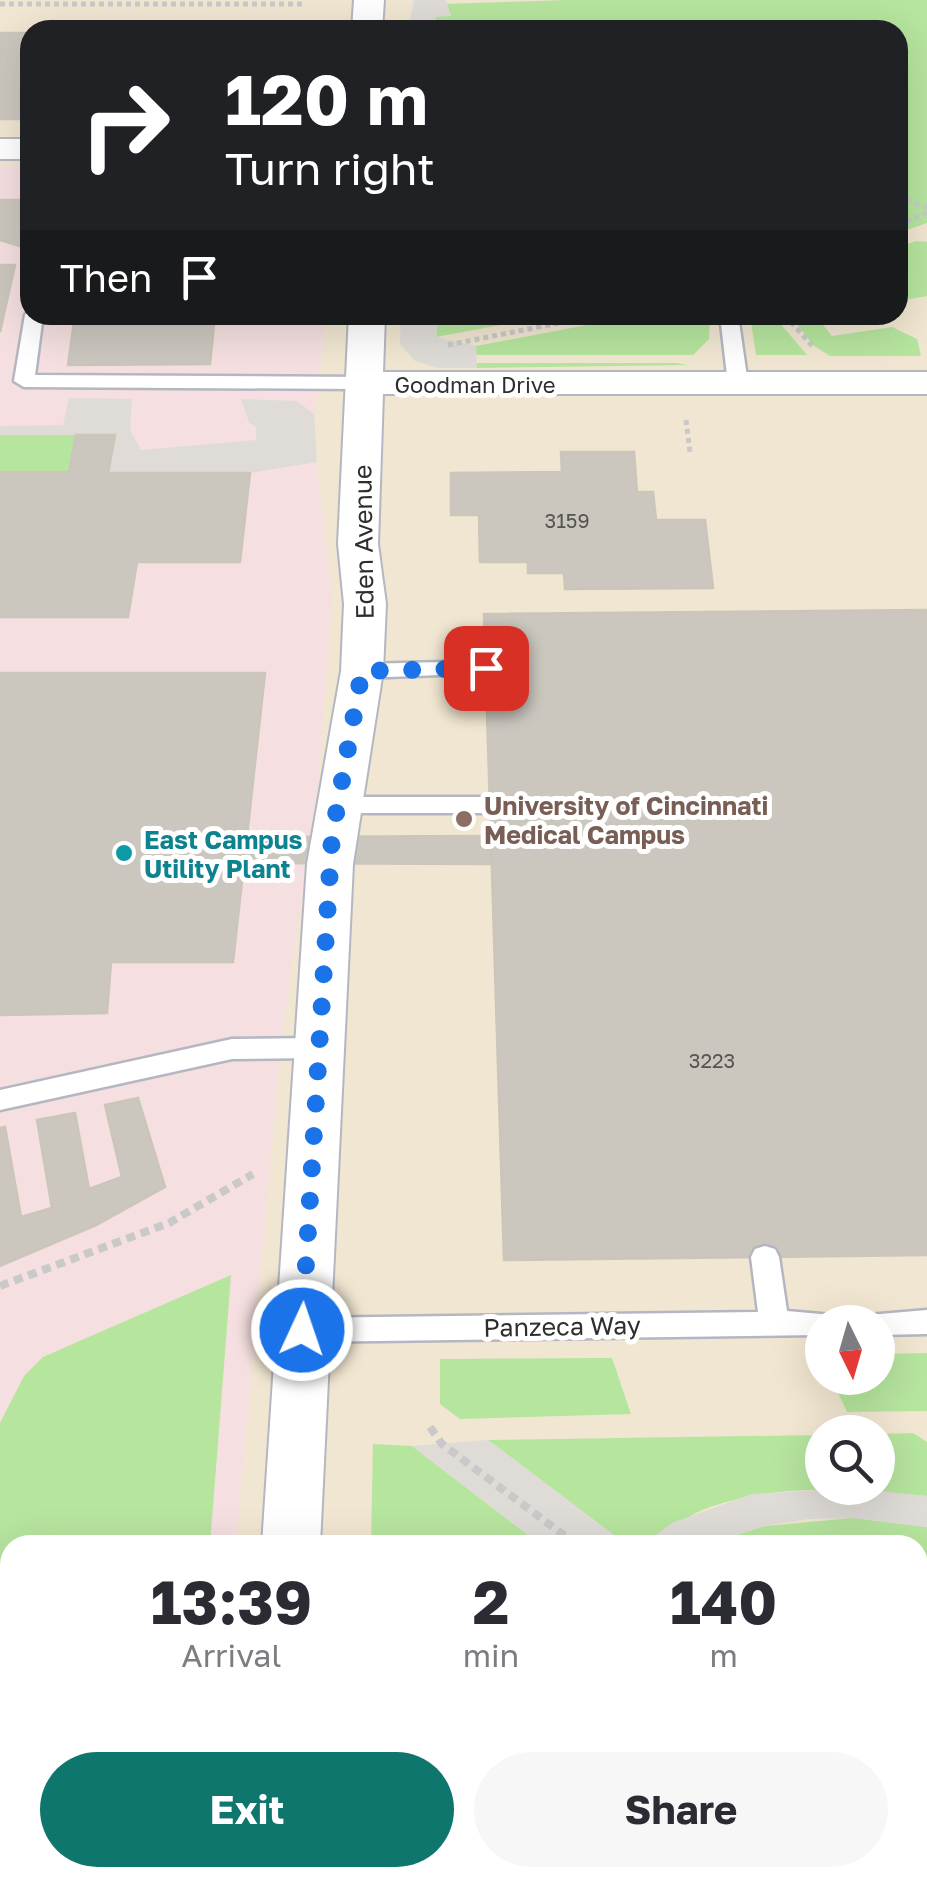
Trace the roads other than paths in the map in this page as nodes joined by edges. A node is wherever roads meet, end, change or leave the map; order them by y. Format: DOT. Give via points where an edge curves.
graph roads {
  1 [pos="32,325"];
  2 [pos="366,325"];
  3 [pos="730,325"];
  4 [pos="361,382"];
  5 [pos="927,383"];
  6 [pos="738,384"];
  7 [pos="486,668"];
  8 [pos="362,671"];
  9 [pos="338,805"];
  10 [pos="490,806"];
  11 [pos="318,1048"];
  12 [pos="0,1100"];
  13 [pos="765,1257"];
  14 [pos="927,1322"];
  15 [pos="805,1323"];
  16 [pos="895,1323"];
  17 [pos="774,1324"];
  18 [pos="302,1330"];
  19 [pos="292,1535"];
  1 -- 4 [label="lane, Goodman Drive" via="24,381"];
  2 -- 4 [label="street, Eden Avenue"];
  3 -- 6 [label="lane"];
  4 -- 6 [label="street, Goodman Drive"];
  4 -- 8 [label="street, Eden Avenue"];
  5 -- 6 [label="street, Goodman Drive"];
  7 -- 8 [label="lane"];
  8 -- 9 [label="street, Eden Avenue"];
  9 -- 10 [label="lane"];
  9 -- 11 [label="street, Eden Avenue"];
  11 -- 12 [label="lane" via="232,1049"];
  11 -- 18 [label="street, Eden Avenue"];
  13 -- 17 [label="lane"];
  14 -- 16 [label="lane"];
  15 -- 17 [label="lane, Panzeca Way"];
  17 -- 18 [label="lane, Panzeca Way"];
  18 -- 19 [label="street, Eden Avenue"];
}
